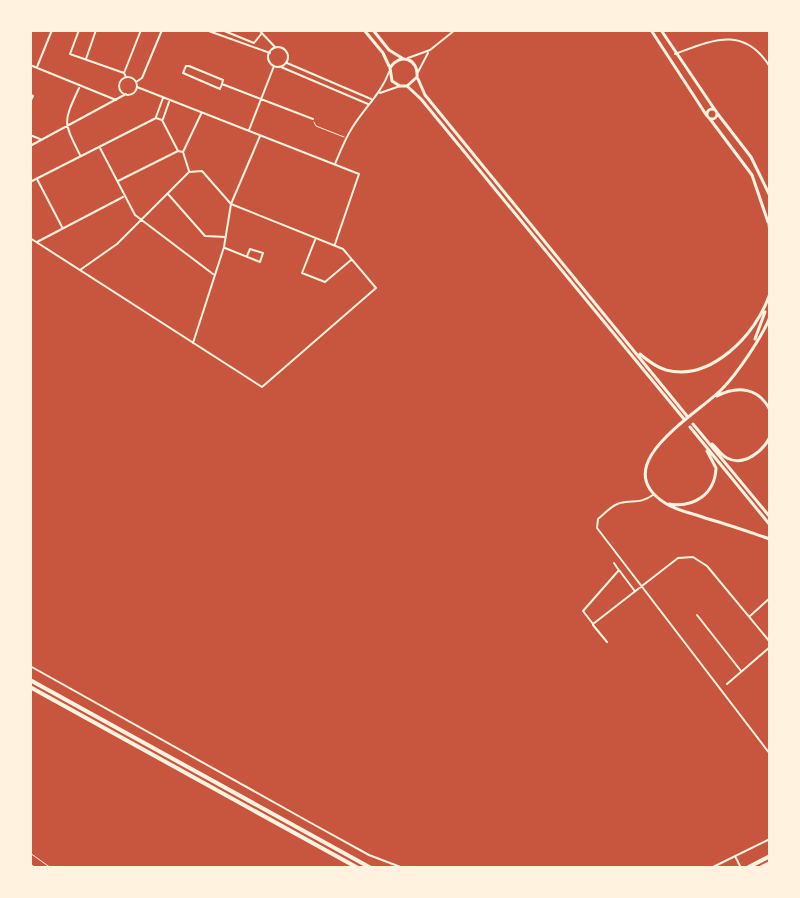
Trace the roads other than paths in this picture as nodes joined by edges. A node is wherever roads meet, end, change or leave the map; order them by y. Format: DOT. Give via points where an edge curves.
graph roads {
  1 [pos="52,30"];
  2 [pos="79,30"];
  3 [pos="96,30"];
  4 [pos="141,30"];
  5 [pos="162,30"];
  6 [pos="206,30"];
  7 [pos="222,30"];
  8 [pos="364,30"];
  9 [pos="373,30"];
  10 [pos="455,30"];
  11 [pos="651,30"];
  12 [pos="661,30"];
  13 [pos="260,32"];
  14 [pos="276,48"];
  15 [pos="430,50"];
  16 [pos="270,53"];
  17 [pos="675,54"];
  18 [pos="770,56"];
  19 [pos="404,58"];
  20 [pos="668,58"];
  21 [pos="85,60"];
  22 [pos="287,63"];
  23 [pos="767,63"];
  24 [pos="30,65"];
  25 [pos="274,66"];
  26 [pos="281,67"];
  27 [pos="770,67"];
  28 [pos="37,68"];
  29 [pos="390,70"];
  30 [pos="125,75"];
  31 [pos="418,75"];
  32 [pos="136,82"];
  33 [pos="222,84"];
  34 [pos="80,86"];
  35 [pos="400,86"];
  36 [pos="407,86"];
  37 [pos="137,87"];
  38 [pos="379,93"];
  39 [pos="30,94"];
  40 [pos="126,94"];
  41 [pos="163,98"];
  42 [pos="261,99"];
  43 [pos="170,100"];
  44 [pos="372,100"];
  45 [pos="117,101"];
  46 [pos="30,102"];
  47 [pos="368,104"];
  48 [pos="716,111"];
  49 [pos="201,113"];
  50 [pos="709,117"];
  51 [pos="156,118"];
  52 [pos="313,119"];
  53 [pos="162,120"];
  54 [pos="66,128"];
  55 [pos="249,131"];
  56 [pos="30,135"];
  57 [pos="260,135"];
  58 [pos="346,138"];
  59 [pos="42,140"];
  60 [pos="30,146"];
  61 [pos="100,147"];
  62 [pos="178,151"];
  63 [pos="183,152"];
  64 [pos="80,156"];
  65 [pos="335,165"];
  66 [pos="189,172"];
  67 [pos="37,178"];
  68 [pos="30,182"];
  69 [pos="117,182"];
  70 [pos="168,193"];
  71 [pos="770,196"];
  72 [pos="125,197"];
  73 [pos="231,204"];
  74 [pos="141,220"];
  75 [pos="769,222"];
  76 [pos="63,228"];
  77 [pos="770,232"];
  78 [pos="226,237"];
  79 [pos="30,238"];
  80 [pos="316,238"];
  81 [pos="35,243"];
  82 [pos="334,245"];
  83 [pos="224,247"];
  84 [pos="247,256"];
  85 [pos="352,259"];
  86 [pos="79,271"];
  87 [pos="215,276"];
  88 [pos="770,294"];
  89 [pos="770,317"];
  90 [pos="193,344"];
  91 [pos="632,348"];
  92 [pos="750,349"];
  93 [pos="714,397"];
  94 [pos="770,410"];
  95 [pos="692,425"];
  96 [pos="770,437"];
  97 [pos="654,494"];
  98 [pos="662,501"];
  99 [pos="770,517"];
  100 [pos="770,525"];
  101 [pos="770,539"];
  102 [pos="614,563"];
  103 [pos="619,570"];
  104 [pos="640,585"];
  105 [pos="634,590"];
  106 [pos="770,598"];
  107 [pos="697,615"];
  108 [pos="749,616"];
  109 [pos="593,624"];
  110 [pos="607,642"];
  111 [pos="770,644"];
  112 [pos="30,666"];
  113 [pos="741,671"];
  114 [pos="30,680"];
  115 [pos="727,684"];
  116 [pos="30,687"];
  117 [pos="770,754"];
  118 [pos="770,839"];
  119 [pos="770,856"];
  120 [pos="735,857"];
  121 [pos="770,863"];
  122 [pos="30,864"];
  123 [pos="34,868"];
  124 [pos="358,868"];
  125 [pos="371,868"];
  126 [pos="403,868"];
  127 [pos="711,868"];
  128 [pos="744,868"];
  129 [pos="760,868"];
  1 -- 28 [label="street"];
  2 -- 21 [label="street" via="70,54"];
  3 -- 21 [label="street"];
  4 -- 30 [label="street"];
  5 -- 32 [label="street"];
  6 -- 16 [label="street"];
  7 -- 13 [label="street" via="254,43"];
  8 -- 29 [label="main road"];
  9 -- 19 [label="main road" via="389,50"];
  10 -- 15 [label="street"];
  11 -- 20 [label="main road"];
  12 -- 17 [label="main road"];
  13 -- 14 [label="street"];
  14 -- 16 [label="street"];
  14 -- 22 [label="street" via="286,52"];
  15 -- 19 [label="street"];
  15 -- 31 [label="street"];
  16 -- 25 [label="street"];
  17 -- 20 [label="main road"];
  17 -- 23 [label="street" via="730,39 747,44"];
  17 -- 48 [label="main road"];
  18 -- 23 [label="street"];
  19 -- 29 [label="main road" via="394,61"];
  19 -- 31 [label="main road" via="415,64"];
  20 -- 50 [label="main road"];
  21 -- 30 [label="street"];
  22 -- 26 [label="street"];
  22 -- 44 [label="street"];
  23 -- 27 [label="street"];
  24 -- 28 [label="street"];
  25 -- 26 [label="street"];
  25 -- 42 [label="street"];
  26 -- 47 [label="street"];
  28 -- 34 [label="street"];
  29 -- 35 [label="main road" via="392,81"];
  29 -- 38 [label="street"];
  30 -- 32 [label="street"];
  30 -- 40 [label="street" via="120,86"];
  31 -- 36 [label="main road"];
  31 -- 91 [label="main road" via="425,95"];
  32 -- 37 [label="street"];
  33 -- 33 [label="street" via="220,89 183,73 189,66"];
  33 -- 42 [label="street"];
  34 -- 45 [label="street"];
  34 -- 54 [label="street"];
  35 -- 36 [label="main road"];
  35 -- 38 [label="street"];
  36 -- 91 [label="main road" via="686,418"];
  37 -- 40 [label="street"];
  37 -- 41 [label="street"];
  38 -- 44 [label="street"];
  39 -- 46 [label="street"];
  40 -- 45 [label="street"];
  41 -- 43 [label="street"];
  41 -- 51 [label="street"];
  42 -- 52 [label="street"];
  42 -- 55 [label="street"];
  43 -- 49 [label="street"];
  43 -- 53 [label="street"];
  44 -- 47 [label="street"];
  45 -- 54 [label="street"];
  47 -- 58 [label="street"];
  48 -- 50 [label="main road" via="708,111"];
  48 -- 50 [label="main road" via="715,119"];
  48 -- 71 [label="main road" via="751,157"];
  49 -- 55 [label="street"];
  49 -- 63 [label="street"];
  50 -- 75 [label="main road" via="752,175"];
  51 -- 53 [label="street"];
  51 -- 61 [label="street"];
  52 -- 58 [label="street" via="316,126"];
  53 -- 62 [label="street"];
  54 -- 59 [label="street"];
  54 -- 64 [label="street"];
  55 -- 57 [label="street"];
  56 -- 59 [label="street"];
  57 -- 65 [label="street"];
  57 -- 73 [label="street"];
  58 -- 65 [label="street"];
  59 -- 60 [label="street"];
  61 -- 64 [label="street"];
  61 -- 69 [label="street"];
  62 -- 63 [label="street"];
  62 -- 69 [label="street"];
  63 -- 66 [label="street"];
  64 -- 67 [label="street"];
  65 -- 82 [label="street" via="359,174"];
  66 -- 70 [label="street"];
  66 -- 73 [label="street" via="202,171"];
  67 -- 68 [label="street"];
  67 -- 76 [label="street"];
  69 -- 72 [label="street"];
  70 -- 74 [label="street"];
  70 -- 78 [label="street" via="205,236"];
  72 -- 74 [label="street"];
  72 -- 76 [label="street"];
  73 -- 78 [label="street"];
  73 -- 80 [label="street"];
  74 -- 86 [label="street"];
  74 -- 87 [label="street"];
  75 -- 77 [label="main road"];
  76 -- 81 [label="street"];
  78 -- 83 [label="street"];
  79 -- 81 [label="street"];
  80 -- 82 [label="street"];
  80 -- 85 [label="street" via="302,273 325,282"];
  81 -- 86 [label="street"];
  82 -- 85 [label="street"];
  83 -- 84 [label="street"];
  83 -- 87 [label="street"];
  85 -- 90 [label="street" via="376,288 262,387"];
  86 -- 90 [label="street"];
  87 -- 90 [label="street"];
  88 -- 91 [label="main road" via="743,340 699,368 666,370"];
  88 -- 92 [label="main road"];
  89 -- 92 [label="main road"];
  92 -- 93 [label="main road"];
  93 -- 94 [label="main road" via="732,390 751,391"];
  93 -- 97 [label="main road" via="657,444 646,464"];
  95 -- 96 [label="main road" via="730,459 756,455"];
  95 -- 98 [label="main road" via="715,464 715,480 693,503"];
  95 -- 99 [label="main road"];
  95 -- 100 [label="main road"];
  97 -- 98 [label="main road"];
  97 -- 104 [label="street" via="619,504 596,522"];
  98 -- 101 [label="main road"];
  102 -- 103 [label="street"];
  103 -- 105 [label="street"];
  103 -- 109 [label="street" via="583,611"];
  104 -- 105 [label="street"];
  104 -- 108 [label="street" via="678,558 693,557"];
  104 -- 117 [label="street"];
  105 -- 109 [label="street"];
  106 -- 108 [label="street"];
  107 -- 113 [label="street"];
  108 -- 111 [label="street"];
  109 -- 110 [label="street"];
  111 -- 113 [label="street"];
  112 -- 126 [label="street" via="369,855"];
  113 -- 115 [label="street"];
  114 -- 125 [label="highway"];
  116 -- 124 [label="highway"];
  118 -- 120 [label="street"];
  119 -- 128 [label="highway"];
  120 -- 127 [label="street"];
  120 -- 128 [label="street"];
  121 -- 129 [label="highway"];
  122 -- 123 [label="street"];
}
